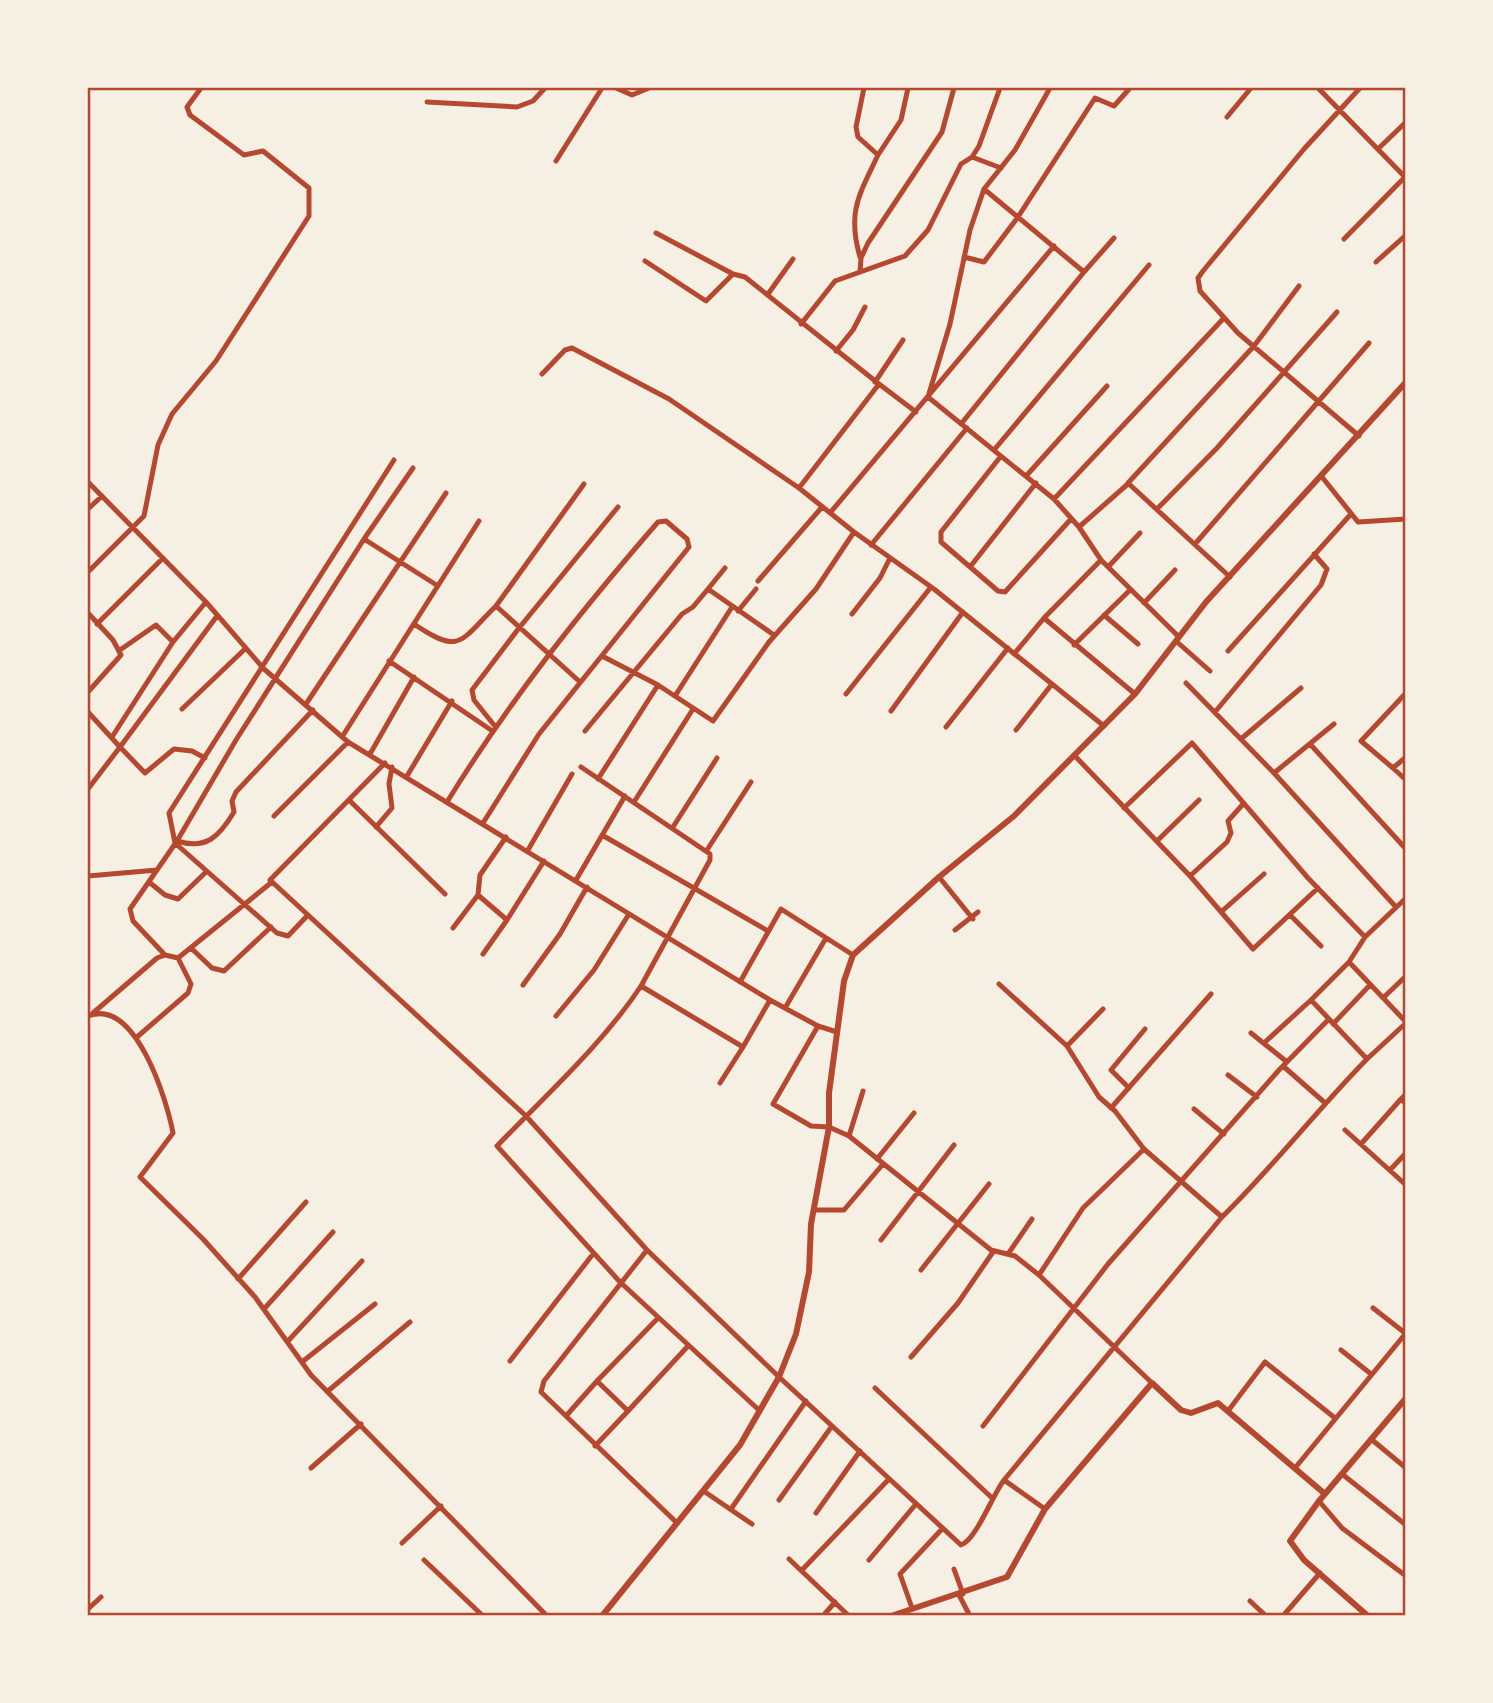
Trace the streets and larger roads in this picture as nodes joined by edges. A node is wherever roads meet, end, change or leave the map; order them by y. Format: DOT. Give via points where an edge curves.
graph roads {
  1 [pos="201,88"];
  2 [pos="545,88"];
  3 [pos="602,88"];
  4 [pos="616,88"];
  5 [pos="649,88"];
  6 [pos="864,88"];
  7 [pos="908,88"];
  8 [pos="954,88"];
  9 [pos="1000,88"];
  10 [pos="1050,88"];
  11 [pos="1130,88"];
  12 [pos="1251,88"];
  13 [pos="1318,88"];
  14 [pos="1360,88"];
  15 [pos="427,102"];
  16 [pos="1339,108"];
  17 [pos="1227,117"];
  18 [pos="1405,122"];
  19 [pos="1378,148"];
  20 [pos="878,155"];
  21 [pos="972,157"];
  22 [pos="556,161"];
  23 [pos="1001,168"];
  24 [pos="1405,177"];
  25 [pos="984,189"];
  26 [pos="1018,217"];
  27 [pos="656,233"];
  28 [pos="1405,235"];
  29 [pos="1114,238"];
  30 [pos="1344,239"];
  31 [pos="1054,246"];
  32 [pos="964,257"];
  33 [pos="861,258"];
  34 [pos="793,259"];
  35 [pos="645,261"];
  36 [pos="1376,262"];
  37 [pos="1149,265"];
  38 [pos="860,272"];
  39 [pos="1084,272"];
  40 [pos="733,274"];
  41 [pos="1299,286"];
  42 [pos="768,294"];
  43 [pos="865,307"];
  44 [pos="1337,312"];
  45 [pos="1223,319"];
  46 [pos="802,324"];
  47 [pos="903,340"];
  48 [pos="1369,343"];
  49 [pos="1254,346"];
  50 [pos="836,351"];
  51 [pos="1284,371"];
  52 [pos="542,374"];
  53 [pos="1405,382"];
  54 [pos="877,383"];
  55 [pos="1107,386"];
  56 [pos="928,397"];
  57 [pos="1320,401"];
  58 [pos="916,412"];
  59 [pos="964,426"];
  60 [pos="1359,436"];
  61 [pos="994,450"];
  62 [pos="1001,456"];
  63 [pos="394,460"];
  64 [pos="413,468"];
  65 [pos="1027,475"];
  66 [pos="1322,477"];
  67 [pos="88,482"];
  68 [pos="1036,483"];
  69 [pos="1129,483"];
  70 [pos="584,484"];
  71 [pos="799,488"];
  72 [pos="446,493"];
  73 [pos="102,496"];
  74 [pos="1054,499"];
  75 [pos="618,507"];
  76 [pos="822,507"];
  77 [pos="88,509"];
  78 [pos="1157,509"];
  79 [pos="830,513"];
  80 [pos="1351,514"];
  81 [pos="1071,519"];
  82 [pos="1405,519"];
  83 [pos="479,522"];
  84 [pos="1079,527"];
  85 [pos="134,529"];
  86 [pos="854,532"];
  87 [pos="1140,533"];
  88 [pos="364,539"];
  89 [pos="1195,544"];
  90 [pos="871,545"];
  91 [pos="1314,554"];
  92 [pos="163,558"];
  93 [pos="890,558"];
  94 [pos="1101,559"];
  95 [pos="400,562"];
  96 [pos="970,567"];
  97 [pos="1108,567"];
  98 [pos="725,568"];
  99 [pos="1175,570"];
  100 [pos="88,572"];
  101 [pos="1230,577"];
  102 [pos="758,581"];
  103 [pos="438,586"];
  104 [pos="931,587"];
  105 [pos="708,589"];
  106 [pos="757,589"];
  107 [pos="1130,590"];
  108 [pos="206,602"];
  109 [pos="1144,603"];
  110 [pos="496,606"];
  111 [pos="732,607"];
  112 [pos="738,611"];
  113 [pos="963,612"];
  114 [pos="88,613"];
  115 [pos="852,614"];
  116 [pos="1104,615"];
  117 [pos="217,616"];
  118 [pos="1044,618"];
  119 [pos="97,624"];
  120 [pos="414,624"];
  121 [pos="519,628"];
  122 [pos="774,635"];
  123 [pos="1178,639"];
  124 [pos="173,642"];
  125 [pos="1138,644"];
  126 [pos="1074,645"];
  127 [pos="1007,648"];
  128 [pos="246,649"];
  129 [pos="120,650"];
  130 [pos="1228,650"];
  131 [pos="1014,654"];
  132 [pos="547,655"];
  133 [pos="602,656"];
  134 [pos="389,661"];
  135 [pos="264,669"];
  136 [pos="634,670"];
  137 [pos="1210,671"];
  138 [pos="414,677"];
  139 [pos="278,678"];
  140 [pos="580,682"];
  141 [pos="1186,683"];
  142 [pos="1052,684"];
  143 [pos="658,685"];
  144 [pos="1301,688"];
  145 [pos="88,692"];
  146 [pos="1405,693"];
  147 [pos="846,694"];
  148 [pos="1135,694"];
  149 [pos="675,696"];
  150 [pos="452,701"];
  151 [pos="306,704"];
  152 [pos="181,709"];
  153 [pos="693,709"];
  154 [pos="313,710"];
  155 [pos="891,711"];
  156 [pos="88,712"];
  157 [pos="1215,712"];
  158 [pos="1334,724"];
  159 [pos="1104,726"];
  160 [pos="946,727"];
  161 [pos="493,728"];
  162 [pos="1016,730"];
  163 [pos="585,732"];
  164 [pos="112,737"];
  165 [pos="1241,739"];
  166 [pos="345,740"];
  167 [pos="1310,744"];
  168 [pos="120,747"];
  169 [pos="370,754"];
  170 [pos="1074,755"];
  171 [pos="1405,757"];
  172 [pos="205,758"];
  173 [pos="716,758"];
  174 [pos="385,763"];
  175 [pos="392,767"];
  176 [pos="581,767"];
  177 [pos="1392,768"];
  178 [pos="1273,773"];
  179 [pos="572,774"];
  180 [pos="407,776"];
  181 [pos="598,779"];
  182 [pos="1405,780"];
  183 [pos="751,782"];
  184 [pos="88,789"];
  185 [pos="625,796"];
  186 [pos="349,800"];
  187 [pos="1199,800"];
  188 [pos="447,802"];
  189 [pos="634,802"];
  190 [pos="1244,803"];
  191 [pos="1124,808"];
  192 [pos="274,816"];
  193 [pos="484,823"];
  194 [pos="376,827"];
  195 [pos="673,827"];
  196 [pos="602,835"];
  197 [pos="506,837"];
  198 [pos="1157,841"];
  199 [pos="176,842"];
  200 [pos="1405,849"];
  201 [pos="528,850"];
  202 [pos="707,850"];
  203 [pos="544,861"];
  204 [pos="157,870"];
  205 [pos="206,872"];
  206 [pos="1264,874"];
  207 [pos="88,876"];
  208 [pos="1190,876"];
  209 [pos="939,877"];
  210 [pos="576,880"];
  211 [pos="149,882"];
  212 [pos="272,882"];
  213 [pos="587,887"];
  214 [pos="1318,888"];
  215 [pos="695,889"];
  216 [pos="445,894"];
  217 [pos="478,895"];
  218 [pos="1405,898"];
  219 [pos="246,904"];
  220 [pos="1395,906"];
  221 [pos="978,912"];
  222 [pos="1221,912"];
  223 [pos="629,914"];
  224 [pos="1290,915"];
  225 [pos="307,916"];
  226 [pos="972,918"];
  227 [pos="507,920"];
  228 [pos="271,927"];
  229 [pos="453,928"];
  230 [pos="955,930"];
  231 [pos="768,931"];
  232 [pos="1365,937"];
  233 [pos="668,938"];
  234 [pos="826,938"];
  235 [pos="1321,946"];
  236 [pos="191,948"];
  237 [pos="483,954"];
  238 [pos="165,955"];
  239 [pos="853,955"];
  240 [pos="178,958"];
  241 [pos="1349,962"];
  242 [pos="1405,976"];
  243 [pos="740,982"];
  244 [pos="643,983"];
  245 [pos="999,984"];
  246 [pos="523,985"];
  247 [pos="1370,985"];
  248 [pos="1211,994"];
  249 [pos="1383,998"];
  250 [pos="770,1000"];
  251 [pos="1311,1000"];
  252 [pos="785,1008"];
  253 [pos="1103,1009"];
  254 [pos="90,1014"];
  255 [pos="556,1016"];
  256 [pos="1331,1021"];
  257 [pos="1405,1023"];
  258 [pos="818,1026"];
  259 [pos="1145,1029"];
  260 [pos="837,1032"];
  261 [pos="1251,1033"];
  262 [pos="137,1037"];
  263 [pos="1264,1043"];
  264 [pos="1067,1046"];
  265 [pos="743,1047"];
  266 [pos="1367,1059"];
  267 [pos="1285,1064"];
  268 [pos="1228,1074"];
  269 [pos="720,1083"];
  270 [pos="1129,1088"];
  271 [pos="863,1091"];
  272 [pos="1257,1097"];
  273 [pos="1404,1099"];
  274 [pos="1324,1102"];
  275 [pos="1111,1108"];
  276 [pos="1194,1109"];
  277 [pos="914,1112"];
  278 [pos="526,1116"];
  279 [pos="829,1127"];
  280 [pos="1345,1130"];
  281 [pos="1224,1134"];
  282 [pos="849,1136"];
  283 [pos="1361,1144"];
  284 [pos="954,1145"];
  285 [pos="1144,1149"];
  286 [pos="1405,1153"];
  287 [pos="877,1159"];
  288 [pos="883,1164"];
  289 [pos="1390,1170"];
  290 [pos="989,1184"];
  291 [pos="1180,1184"];
  292 [pos="1405,1185"];
  293 [pos="918,1192"];
  294 [pos="306,1202"];
  295 [pos="814,1210"];
  296 [pos="1222,1217"];
  297 [pos="1032,1219"];
  298 [pos="958,1224"];
  299 [pos="332,1232"];
  300 [pos="881,1240"];
  301 [pos="647,1250"];
  302 [pos="993,1252"];
  303 [pos="593,1254"];
  304 [pos="1008,1254"];
  305 [pos="362,1261"];
  306 [pos="921,1270"];
  307 [pos="1040,1275"];
  308 [pos="239,1279"];
  309 [pos="620,1282"];
  310 [pos="375,1304"];
  311 [pos="1076,1307"];
  312 [pos="1373,1308"];
  313 [pos="264,1309"];
  314 [pos="658,1318"];
  315 [pos="410,1322"];
  316 [pos="1405,1333"];
  317 [pos="288,1341"];
  318 [pos="1114,1344"];
  319 [pos="688,1346"];
  320 [pos="1341,1350"];
  321 [pos="911,1357"];
  322 [pos="510,1361"];
  323 [pos="302,1362"];
  324 [pos="1371,1374"];
  325 [pos="779,1377"];
  326 [pos="597,1381"];
  327 [pos="1152,1383"];
  328 [pos="875,1388"];
  329 [pos="328,1391"];
  330 [pos="1405,1398"];
  331 [pos="806,1401"];
  332 [pos="628,1411"];
  333 [pos="760,1411"];
  334 [pos="1228,1411"];
  335 [pos="566,1416"];
  336 [pos="1335,1418"];
  337 [pos="361,1424"];
  338 [pos="832,1426"];
  339 [pos="983,1426"];
  340 [pos="1371,1438"];
  341 [pos="595,1446"];
  342 [pos="860,1451"];
  343 [pos="312,1468"];
  344 [pos="1295,1468"];
  345 [pos="1405,1468"];
  346 [pos="1342,1474"];
  347 [pos="889,1479"];
  348 [pos="1004,1480"];
  349 [pos="705,1492"];
  350 [pos="1325,1494"];
  351 [pos="991,1497"];
  352 [pos="779,1500"];
  353 [pos="1319,1501"];
  354 [pos="916,1504"];
  355 [pos="441,1506"];
  356 [pos="731,1509"];
  357 [pos="1045,1509"];
  358 [pos="816,1513"];
  359 [pos="676,1522"];
  360 [pos="752,1524"];
  361 [pos="1405,1525"];
  362 [pos="942,1529"];
  363 [pos="402,1543"];
  364 [pos="789,1559"];
  365 [pos="424,1560"];
  366 [pos="869,1560"];
  367 [pos="954,1569"];
  368 [pos="802,1570"];
  369 [pos="1320,1573"];
  370 [pos="1405,1576"];
  371 [pos="961,1594"];
  372 [pos="101,1597"];
  373 [pos="1250,1601"];
  374 [pos="835,1602"];
  375 [pos="912,1608"];
  376 [pos="88,1609"];
  377 [pos="483,1615"];
  378 [pos="547,1615"];
  379 [pos="602,1615"];
  380 [pos="823,1615"];
  381 [pos="849,1615"];
  382 [pos="897,1615"];
  383 [pos="970,1615"];
  384 [pos="1266,1615"];
  385 [pos="1283,1615"];
  386 [pos="1368,1615"];
  1 -- 85 [label="street" via="187,107 190,116 244,155 263,152 305,183 310,194 309,216 222,353 172,414 158,445 148,506"];
  2 -- 15 [label="street" via="533,101 517,107"];
  3 -- 22 [label="street"];
  4 -- 5 [label="street" via="632,95"];
  6 -- 20 [label="street" via="858,137"];
  7 -- 20 [label="street" via="901,120"];
  8 -- 33 [label="street" via="943,132"];
  9 -- 21 [label="street"];
  10 -- 23 [label="street"];
  11 -- 26 [label="street" via="1114,106 1096,98"];
  12 -- 17 [label="street"];
  13 -- 16 [label="street"];
  14 -- 16 [label="street"];
  16 -- 19 [label="street"];
  16 -- 45 [label="street" via="1198,278 1199,291"];
  18 -- 19 [label="street"];
  19 -- 24 [label="street"];
  20 -- 33 [label="street" via="853,216"];
  21 -- 23 [label="street"];
  21 -- 38 [label="street" via="961,163 928,230 909,253"];
  23 -- 25 [label="street"];
  24 -- 30 [label="street"];
  25 -- 26 [label="street"];
  25 -- 32 [label="street"];
  26 -- 31 [label="street"];
  26 -- 32 [label="street" via="984,262"];
  27 -- 40 [label="street"];
  28 -- 36 [label="street"];
  29 -- 39 [label="street"];
  31 -- 39 [label="street"];
  31 -- 56 [label="street"];
  32 -- 56 [label="street"];
  33 -- 38 [label="street"];
  34 -- 42 [label="street"];
  35 -- 40 [label="street" via="706,301"];
  37 -- 61 [label="street"];
  38 -- 46 [label="street" via="835,281"];
  39 -- 59 [label="street"];
  40 -- 42 [label="street"];
  41 -- 49 [label="street"];
  42 -- 46 [label="street"];
  43 -- 50 [label="street"];
  44 -- 51 [label="street"];
  45 -- 49 [label="street"];
  45 -- 74 [label="street"];
  46 -- 50 [label="street"];
  47 -- 54 [label="street"];
  48 -- 57 [label="street"];
  49 -- 51 [label="street"];
  49 -- 69 [label="street"];
  50 -- 54 [label="street"];
  51 -- 57 [label="street"];
  51 -- 78 [label="street"];
  52 -- 71 [label="street" via="565,350 576,350 668,399"];
  53 -- 60 [label="street"];
  54 -- 58 [label="street"];
  54 -- 71 [label="street"];
  55 -- 65 [label="street"];
  56 -- 58 [label="street"];
  56 -- 59 [label="street"];
  57 -- 60 [label="street"];
  57 -- 89 [label="street"];
  58 -- 79 [label="street"];
  59 -- 61 [label="street"];
  59 -- 90 [label="street"];
  60 -- 66 [label="street"];
  61 -- 62 [label="street"];
  62 -- 65 [label="street"];
  62 -- 96 [label="street" via="939,536"];
  63 -- 135 [label="street"];
  64 -- 88 [label="street"];
  65 -- 68 [label="street"];
  66 -- 80 [label="street"];
  66 -- 101 [label="street"];
  67 -- 73 [label="street"];
  68 -- 74 [label="street"];
  68 -- 96 [label="street"];
  69 -- 78 [label="street"];
  69 -- 84 [label="street"];
  70 -- 110 [label="street"];
  71 -- 76 [label="street"];
  72 -- 95 [label="street"];
  73 -- 77 [label="street"];
  73 -- 85 [label="street"];
  74 -- 81 [label="street"];
  75 -- 121 [label="street"];
  76 -- 79 [label="street"];
  76 -- 102 [label="street"];
  78 -- 89 [label="street"];
  79 -- 86 [label="street"];
  80 -- 82 [label="street" via="1362,524"];
  80 -- 91 [label="street"];
  81 -- 84 [label="street"];
  81 -- 96 [label="street" via="1005,592"];
  83 -- 103 [label="street"];
  84 -- 94 [label="street"];
  85 -- 92 [label="street"];
  85 -- 100 [label="street"];
  86 -- 90 [label="street"];
  86 -- 122 [label="street" via="816,589"];
  87 -- 97 [label="street"];
  88 -- 95 [label="street"];
  88 -- 139 [label="street"];
  89 -- 101 [label="street"];
  90 -- 93 [label="street"];
  91 -- 130 [label="street"];
  91 -- 157 [label="street" via="1327,569 1321,585"];
  92 -- 108 [label="street"];
  92 -- 119 [label="street"];
  93 -- 104 [label="street"];
  93 -- 115 [label="street"];
  94 -- 97 [label="street"];
  94 -- 118 [label="street"];
  95 -- 103 [label="street"];
  95 -- 151 [label="street"];
  97 -- 107 [label="street"];
  98 -- 105 [label="street"];
  99 -- 109 [label="street"];
  101 -- 123 [label="street"];
  103 -- 120 [label="street"];
  104 -- 113 [label="street"];
  104 -- 147 [label="street"];
  105 -- 111 [label="street"];
  105 -- 136 [label="street"];
  106 -- 112 [label="street"];
  107 -- 109 [label="street"];
  107 -- 116 [label="street"];
  108 -- 117 [label="street"];
  108 -- 124 [label="street"];
  109 -- 123 [label="street"];
  110 -- 120 [label="street" via="456,642 439,641"];
  110 -- 121 [label="street"];
  111 -- 112 [label="street"];
  111 -- 149 [label="street"];
  112 -- 122 [label="street"];
  113 -- 127 [label="street"];
  113 -- 155 [label="street"];
  114 -- 119 [label="street"];
  116 -- 125 [label="street"];
  116 -- 126 [label="street"];
  117 -- 128 [label="street"];
  117 -- 168 [label="street"];
  118 -- 126 [label="street"];
  118 -- 131 [label="street"];
  119 -- 129 [label="street"];
  120 -- 134 [label="street"];
  121 -- 132 [label="street"];
  121 -- 161 [label="street" via="472,690"];
  122 -- 153 [label="street" via="713,721"];
  123 -- 137 [label="street"];
  123 -- 148 [label="street"];
  124 -- 129 [label="street" via="156,625"];
  124 -- 164 [label="street"];
  126 -- 148 [label="street"];
  127 -- 131 [label="street"];
  127 -- 160 [label="street"];
  128 -- 135 [label="street"];
  128 -- 152 [label="street"];
  129 -- 145 [label="street" via="115,664"];
  131 -- 142 [label="street"];
  132 -- 133 [label="street" via="658,523 666,521 687,539 689,547"];
  132 -- 140 [label="street"];
  132 -- 161 [label="street"];
  133 -- 136 [label="street"];
  133 -- 140 [label="street"];
  134 -- 138 [label="street"];
  134 -- 166 [label="street"];
  135 -- 139 [label="street"];
  135 -- 172 [label="street"];
  136 -- 143 [label="street"];
  136 -- 163 [label="street"];
  138 -- 150 [label="street"];
  138 -- 169 [label="street"];
  139 -- 151 [label="street"];
  139 -- 199 [label="street"];
  140 -- 193 [label="street" via="539,734"];
  141 -- 157 [label="street"];
  142 -- 159 [label="street"];
  142 -- 162 [label="street"];
  143 -- 149 [label="street"];
  143 -- 181 [label="street"];
  144 -- 165 [label="street"];
  146 -- 177 [label="street" via="1361,741"];
  148 -- 159 [label="street"];
  149 -- 153 [label="street"];
  150 -- 161 [label="street"];
  150 -- 180 [label="street"];
  151 -- 154 [label="street"];
  153 -- 189 [label="street"];
  154 -- 166 [label="street"];
  154 -- 199 [label="street" via="236,792 234,812 217,833 194,846"];
  156 -- 164 [label="street"];
  157 -- 165 [label="street"];
  158 -- 167 [label="street"];
  159 -- 170 [label="street"];
  161 -- 188 [label="street"];
  164 -- 168 [label="street"];
  165 -- 178 [label="street"];
  166 -- 169 [label="street"];
  166 -- 192 [label="street"];
  167 -- 178 [label="street"];
  167 -- 200 [label="street"];
  168 -- 172 [label="street" via="145,774 174,749"];
  168 -- 184 [label="street"];
  169 -- 174 [label="street"];
  170 -- 191 [label="street"];
  170 -- 209 [label="street" via="1014,816"];
  171 -- 177 [label="street"];
  172 -- 199 [label="street" via="169,813"];
  173 -- 195 [label="street"];
  174 -- 175 [label="street"];
  174 -- 186 [label="street"];
  175 -- 180 [label="street"];
  175 -- 194 [label="street" via="393,808"];
  176 -- 181 [label="street"];
  177 -- 182 [label="street"];
  178 -- 220 [label="street"];
  179 -- 201 [label="street"];
  180 -- 188 [label="street"];
  181 -- 185 [label="street"];
  183 -- 202 [label="street"];
  185 -- 189 [label="street"];
  185 -- 196 [label="street"];
  186 -- 194 [label="street"];
  186 -- 212 [label="street"];
  187 -- 198 [label="street"];
  188 -- 193 [label="street"];
  189 -- 195 [label="street"];
  190 -- 191 [label="street" via="1192,743"];
  190 -- 208 [label="street" via="1228,821 1231,833 1227,842"];
  190 -- 214 [label="street"];
  191 -- 198 [label="street"];
  193 -- 197 [label="street"];
  194 -- 216 [label="street"];
  195 -- 202 [label="street"];
  196 -- 210 [label="street"];
  196 -- 215 [label="street"];
  197 -- 201 [label="street"];
  197 -- 217 [label="street" via="480,875"];
  198 -- 208 [label="street"];
  199 -- 204 [label="street"];
  199 -- 205 [label="street"];
  201 -- 203 [label="street"];
  202 -- 215 [label="street" via="710,860"];
  203 -- 210 [label="street"];
  203 -- 227 [label="street"];
  204 -- 207 [label="street"];
  204 -- 211 [label="street"];
  205 -- 211 [label="street" via="178,899"];
  205 -- 219 [label="street"];
  206 -- 222 [label="street"];
  208 -- 222 [label="street"];
  209 -- 226 [label="street"];
  209 -- 239 [label="street"];
  210 -- 213 [label="street"];
  211 -- 238 [label="street" via="130,916"];
  212 -- 219 [label="street"];
  212 -- 225 [label="street"];
  213 -- 223 [label="street"];
  213 -- 246 [label="street"];
  214 -- 224 [label="street"];
  214 -- 232 [label="street"];
  215 -- 231 [label="street"];
  215 -- 233 [label="street"];
  217 -- 227 [label="street"];
  217 -- 229 [label="street"];
  218 -- 220 [label="street"];
  219 -- 228 [label="street"];
  219 -- 236 [label="street"];
  220 -- 232 [label="street"];
  221 -- 226 [label="street"];
  222 -- 224 [label="street" via="1253,949"];
  223 -- 233 [label="street"];
  223 -- 255 [label="street" via="594,970"];
  224 -- 235 [label="street"];
  225 -- 228 [label="street" via="288,936"];
  225 -- 278 [label="street"];
  226 -- 230 [label="street"];
  227 -- 237 [label="street"];
  228 -- 236 [label="street" via="224,971 212,968"];
  231 -- 234 [label="street" via="781,909"];
  231 -- 243 [label="street"];
  232 -- 241 [label="street"];
  233 -- 243 [label="street"];
  233 -- 244 [label="street"];
  234 -- 239 [label="street"];
  234 -- 252 [label="street"];
  236 -- 240 [label="street"];
  238 -- 240 [label="street"];
  238 -- 254 [label="street"];
  239 -- 260 [label="street" via="844,981"];
  240 -- 262 [label="street" via="191,984 188,993"];
  241 -- 247 [label="street"];
  241 -- 251 [label="street"];
  242 -- 249 [label="street"];
  243 -- 250 [label="street"];
  244 -- 265 [label="street"];
  244 -- 278 [label="street" via="570,1073"];
  245 -- 264 [label="street"];
  247 -- 249 [label="street"];
  247 -- 256 [label="street"];
  248 -- 270 [label="street"];
  249 -- 257 [label="street"];
  250 -- 252 [label="street"];
  250 -- 265 [label="street"];
  251 -- 256 [label="street"];
  251 -- 263 [label="street"];
  252 -- 258 [label="street"];
  253 -- 264 [label="street"];
  254 -- 262 [label="street" via="121,1023"];
  256 -- 266 [label="street"];
  256 -- 267 [label="street"];
  257 -- 266 [label="street"];
  258 -- 260 [label="street"];
  258 -- 279 [label="street" via="774,1104 811,1126"];
  259 -- 270 [label="street" via="1111,1070"];
  260 -- 279 [label="street"];
  261 -- 263 [label="street"];
  262 -- 308 [label="street" via="168,1106 173,1133 141,1177"];
  263 -- 267 [label="street"];
  264 -- 275 [label="street"];
  265 -- 269 [label="street"];
  266 -- 274 [label="street"];
  267 -- 272 [label="street"];
  267 -- 274 [label="street"];
  268 -- 272 [label="street"];
  270 -- 275 [label="street"];
  271 -- 282 [label="street"];
  272 -- 281 [label="street"];
  273 -- 283 [label="street"];
  274 -- 296 [label="street" via="1256,1184"];
  275 -- 285 [label="street"];
  276 -- 281 [label="street"];
  277 -- 287 [label="street"];
  278 -- 301 [label="street"];
  278 -- 303 [label="street" via="497,1146"];
  279 -- 282 [label="street"];
  279 -- 295 [label="street"];
  280 -- 283 [label="street"];
  281 -- 291 [label="street"];
  282 -- 287 [label="street"];
  283 -- 289 [label="street"];
  284 -- 293 [label="street"];
  285 -- 291 [label="street"];
  285 -- 307 [label="street" via="1083,1208"];
  286 -- 289 [label="street"];
  287 -- 288 [label="street"];
  288 -- 293 [label="street"];
  288 -- 295 [label="street" via="844,1210"];
  289 -- 292 [label="street"];
  290 -- 298 [label="street"];
  291 -- 296 [label="street"];
  291 -- 311 [label="street"];
  293 -- 298 [label="street"];
  293 -- 300 [label="street"];
  294 -- 308 [label="street"];
  295 -- 325 [label="street" via="802,1308"];
  296 -- 318 [label="street"];
  297 -- 304 [label="street"];
  298 -- 302 [label="street"];
  298 -- 306 [label="street"];
  299 -- 313 [label="street"];
  301 -- 309 [label="street"];
  301 -- 325 [label="street"];
  302 -- 304 [label="street"];
  302 -- 321 [label="street" via="958,1303"];
  303 -- 309 [label="street"];
  303 -- 322 [label="street"];
  304 -- 307 [label="street"];
  305 -- 317 [label="street"];
  307 -- 311 [label="street"];
  308 -- 313 [label="street"];
  309 -- 314 [label="street"];
  309 -- 335 [label="street" via="540,1387"];
  310 -- 323 [label="street"];
  311 -- 318 [label="street"];
  311 -- 339 [label="street"];
  312 -- 316 [label="street"];
  313 -- 317 [label="street"];
  314 -- 319 [label="street"];
  314 -- 326 [label="street"];
  315 -- 329 [label="street"];
  316 -- 324 [label="street"];
  317 -- 323 [label="street"];
  318 -- 327 [label="street"];
  318 -- 348 [label="street"];
  319 -- 332 [label="street"];
  319 -- 333 [label="street"];
  320 -- 324 [label="street"];
  323 -- 329 [label="street"];
  324 -- 336 [label="street"];
  325 -- 331 [label="street"];
  325 -- 333 [label="street"];
  326 -- 332 [label="street"];
  326 -- 335 [label="street"];
  327 -- 334 [label="street" via="1181,1410 1200,1412 1217,1403"];
  327 -- 357 [label="street"];
  328 -- 351 [label="street"];
  329 -- 337 [label="street"];
  330 -- 340 [label="street"];
  331 -- 338 [label="street"];
  331 -- 356 [label="street"];
  332 -- 341 [label="street"];
  333 -- 349 [label="street"];
  334 -- 336 [label="street" via="1265,1362"];
  334 -- 344 [label="street"];
  335 -- 341 [label="street"];
  336 -- 344 [label="street"];
  337 -- 343 [label="street"];
  337 -- 355 [label="street"];
  338 -- 342 [label="street"];
  338 -- 352 [label="street"];
  340 -- 345 [label="street"];
  340 -- 346 [label="street"];
  341 -- 359 [label="street"];
  342 -- 347 [label="street"];
  342 -- 358 [label="street"];
  344 -- 350 [label="street"];
  346 -- 350 [label="street"];
  346 -- 361 [label="street"];
  347 -- 354 [label="street"];
  347 -- 368 [label="street"];
  348 -- 351 [label="street"];
  348 -- 357 [label="street"];
  349 -- 356 [label="street"];
  349 -- 359 [label="street"];
  350 -- 353 [label="street"];
  351 -- 362 [label="street" via="965,1544"];
  353 -- 369 [label="street" via="1290,1541"];
  353 -- 370 [label="street" via="1342,1528"];
  354 -- 362 [label="street"];
  354 -- 366 [label="street"];
  355 -- 363 [label="street"];
  355 -- 378 [label="street"];
  356 -- 360 [label="street"];
  357 -- 371 [label="street" via="1007,1577"];
  359 -- 379 [label="street"];
  362 -- 375 [label="street" via="900,1574"];
  364 -- 368 [label="street"];
  365 -- 377 [label="street"];
  367 -- 371 [label="street"];
  368 -- 374 [label="street"];
  369 -- 385 [label="street"];
  369 -- 386 [label="street"];
  371 -- 375 [label="street"];
  371 -- 383 [label="street"];
  372 -- 376 [label="street"];
  373 -- 384 [label="street"];
  374 -- 380 [label="street"];
  374 -- 381 [label="street"];
  375 -- 382 [label="street"];
}
